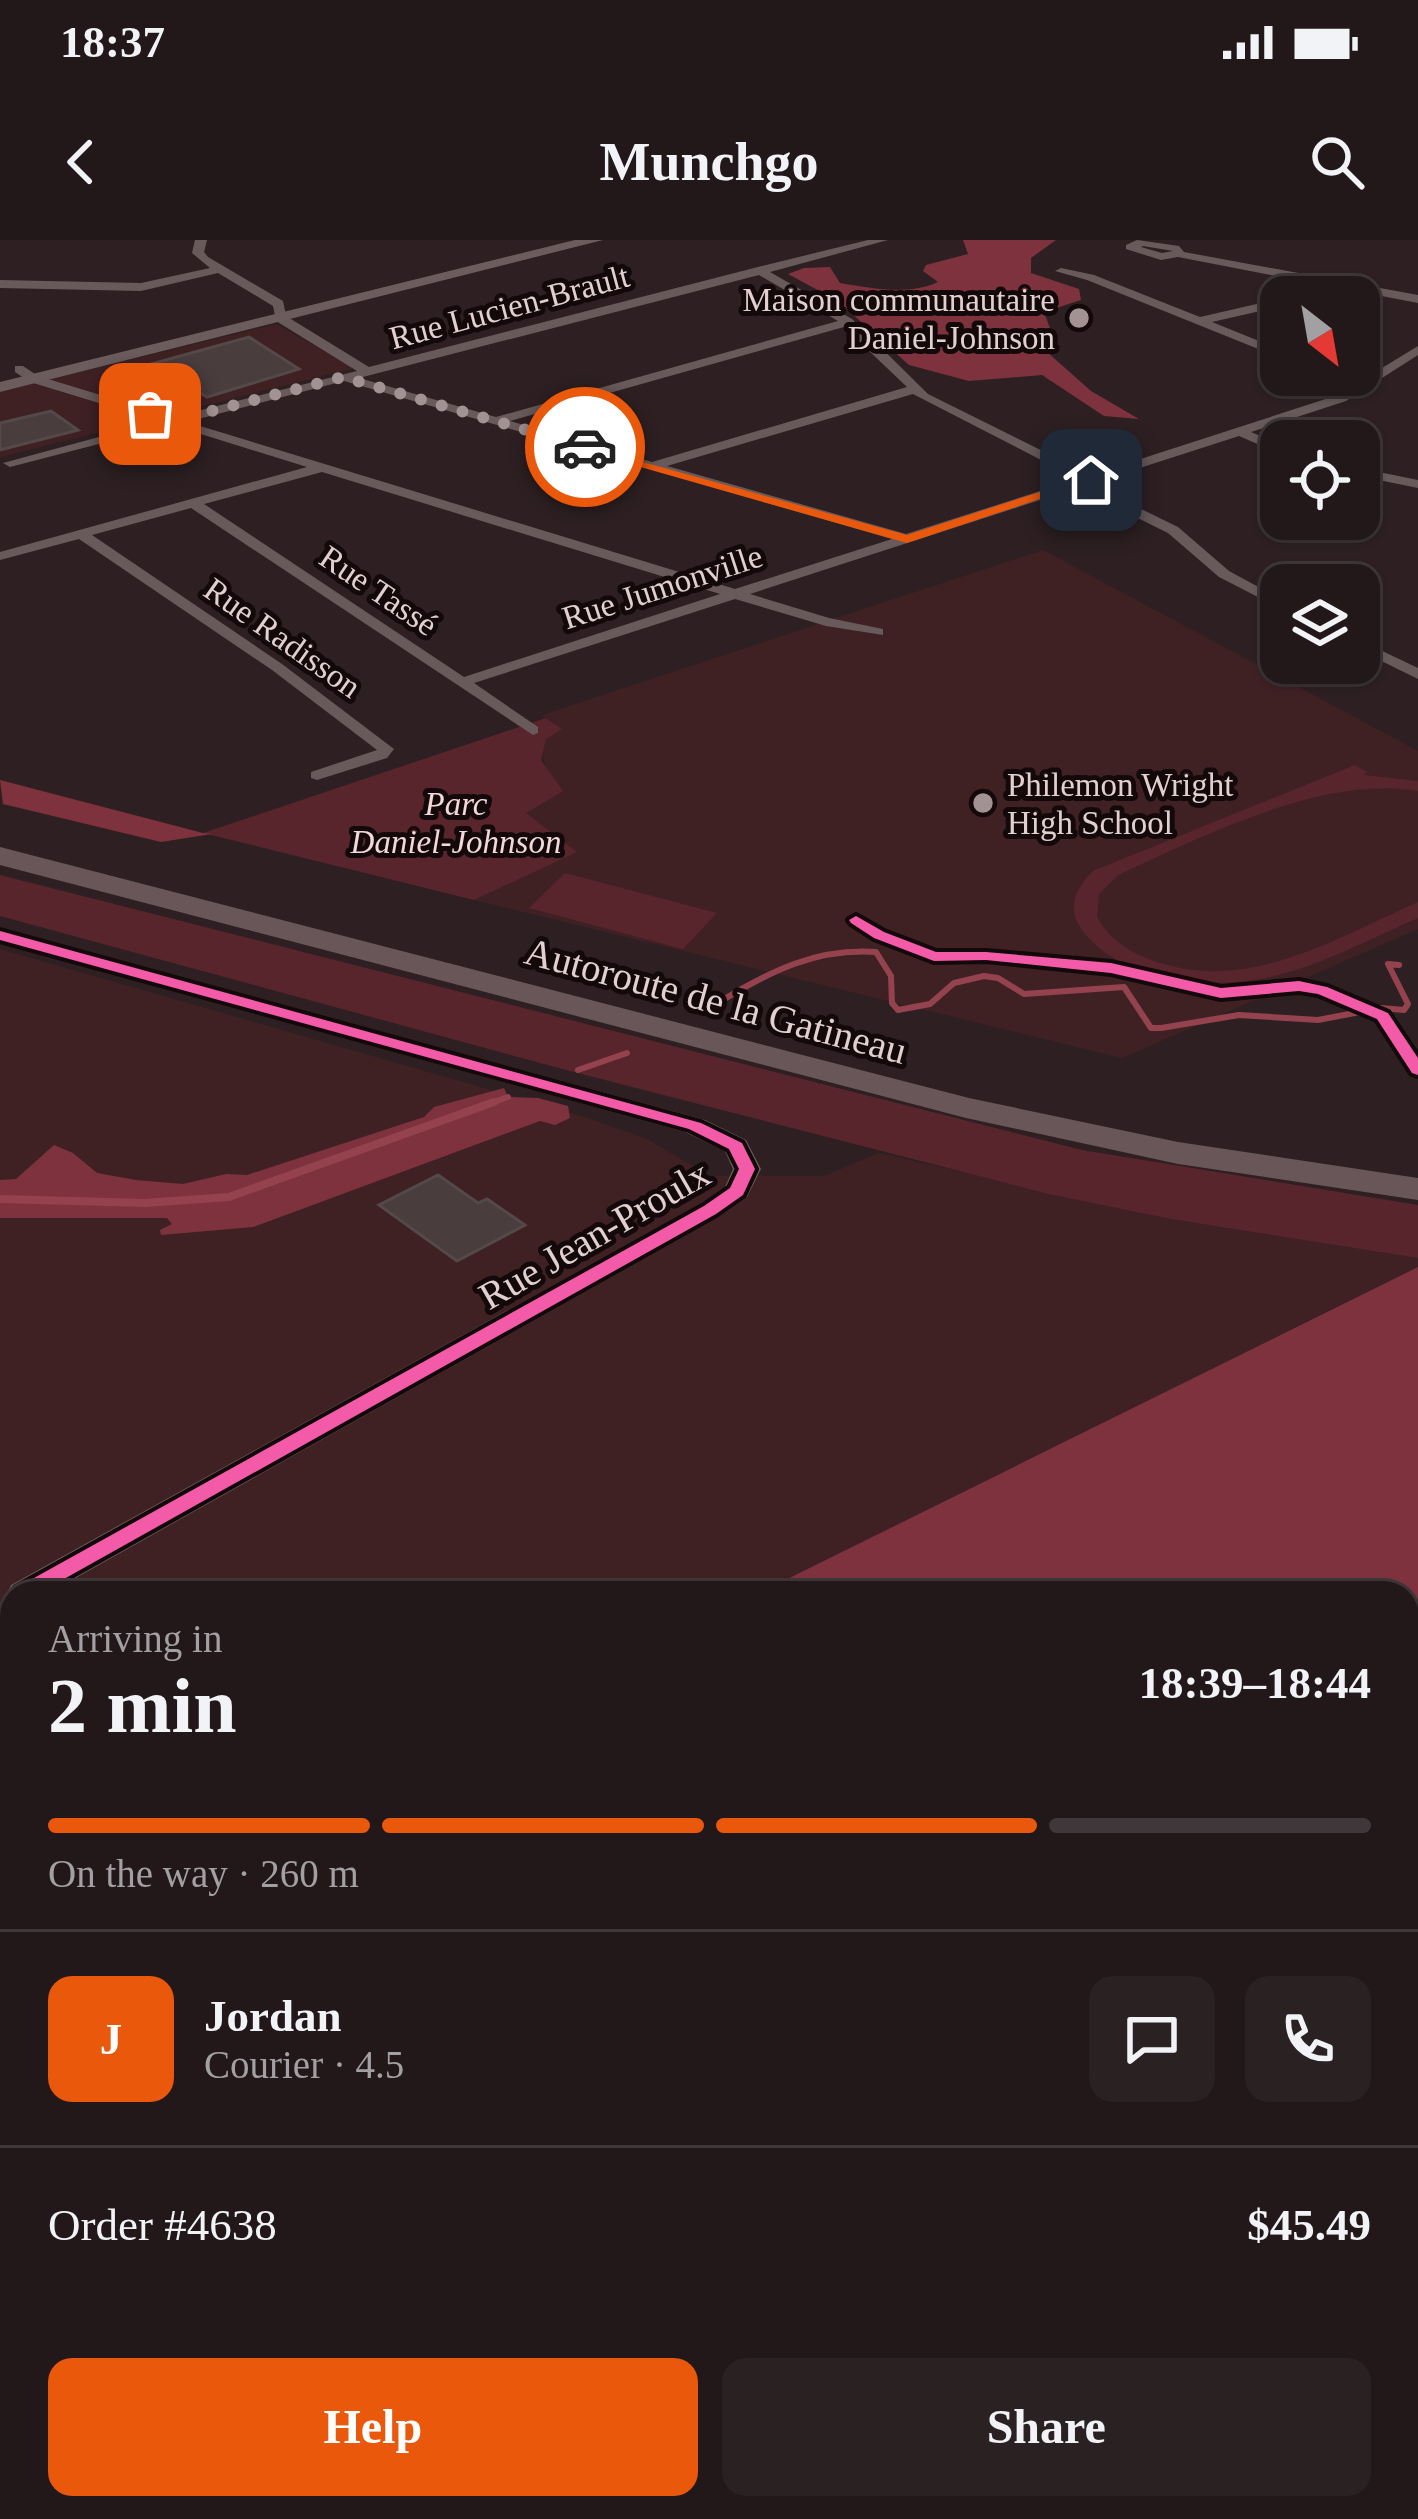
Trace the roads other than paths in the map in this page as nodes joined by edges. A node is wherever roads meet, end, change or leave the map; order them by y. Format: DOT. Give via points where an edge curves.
graph roads {
  1 [pos="201,240"];
  2 [pos="541,240"];
  3 [pos="595,240"];
  4 [pos="883,240"];
  5 [pos="1178,254"];
  6 [pos="219,269"];
  7 [pos="758,270"];
  8 [pos="1060,271"];
  9 [pos="1296,276"];
  10 [pos="0,284"];
  11 [pos="1380,292"];
  12 [pos="1418,299"];
  13 [pos="1260,307"];
  14 [pos="279,311"];
  15 [pos="1199,321"];
  16 [pos="848,322"];
  17 [pos="1260,346"];
  18 [pos="1416,354"];
  19 [pos="366,371"];
  20 [pos="17,374"];
  21 [pos="1380,376"];
  22 [pos="343,377"];
  23 [pos="0,387"];
  24 [pos="915,389"];
  25 [pos="1337,396"];
  26 [pos="173,421"];
  27 [pos="494,421"];
  28 [pos="1239,431"];
  29 [pos="1260,440"];
  30 [pos="10,463"];
  31 [pos="652,466"];
  32 [pos="323,467"];
  33 [pos="1380,476"];
  34 [pos="1085,482"];
  35 [pos="1418,484"];
  36 [pos="192,502"];
  37 [pos="80,533"];
  38 [pos="907,539"];
  39 [pos="0,556"];
  40 [pos="735,594"];
  41 [pos="1260,594"];
  42 [pos="878,632"];
  43 [pos="1380,655"];
  44 [pos="1418,674"];
  45 [pos="463,682"];
  46 [pos="533,730"];
  47 [pos="316,775"];
  48 [pos="0,838"];
  49 [pos="0,856"];
  50 [pos="0,935"];
  51 [pos="1418,1169"];
  52 [pos="1418,1190"];
  53 [pos="45,1581"];
  1 -- 6 [label="street" via="198,253"];
  2 -- 14 [label="street"];
  3 -- 14 [label="street"];
  4 -- 7 [label="street, Rue Lucien-Brault"];
  5 -- 9 [label="street"];
  6 -- 10 [label="street" via="141,286"];
  6 -- 14 [label="street"];
  7 -- 16 [label="street"];
  7 -- 19 [label="street, Rue Lucien-Brault"];
  8 -- 15 [label="street"];
  11 -- 12 [label="street"];
  13 -- 15 [label="street"];
  14 -- 19 [label="street"];
  14 -- 20 [label="street"];
  15 -- 17 [label="street"];
  16 -- 24 [label="street"];
  16 -- 27 [label="street"];
  18 -- 21 [label="street, Rue Jumonville"];
  19 -- 22 [label="street, Rue Lucien-Brault"];
  20 -- 23 [label="street"];
  20 -- 26 [label="street"];
  22 -- 26 [label="street, Rue Lucien-Brault"];
  22 -- 27 [label="street"];
  24 -- 31 [label="street"];
  24 -- 34 [label="street"];
  25 -- 28 [label="street, Rue Jumonville"];
  26 -- 30 [label="street, Rue Lucien-Brault"];
  26 -- 32 [label="street"];
  27 -- 31 [label="street"];
  28 -- 29 [label="street"];
  28 -- 34 [label="street, Rue Jumonville"];
  31 -- 38 [label="street"];
  32 -- 36 [label="street"];
  32 -- 40 [label="street"];
  33 -- 35 [label="street"];
  34 -- 38 [label="street, Rue Jumonville"];
  34 -- 41 [label="street" via="1173,530"];
  36 -- 37 [label="street"];
  36 -- 45 [label="street, Rue Tassé"];
  37 -- 39 [label="street"];
  37 -- 47 [label="street, Rue Radisson" via="386,749"];
  38 -- 40 [label="street, Rue Jumonville"];
  40 -- 42 [label="street"];
  40 -- 45 [label="street, Rue Jumonville"];
  43 -- 44 [label="street"];
  45 -- 46 [label="street, Rue Tassé"];
  48 -- 51 [label="highway, Autoroute de la Gatineau" via="944,1082 1193,1135"];
  49 -- 52 [label="highway, Autoroute de la Gatineau" via="996,1115"];
  50 -- 53 [label="street, Rue Jean-Proulx" via="695,1126 736,1146 747,1169 737,1191 710,1210"];
}
